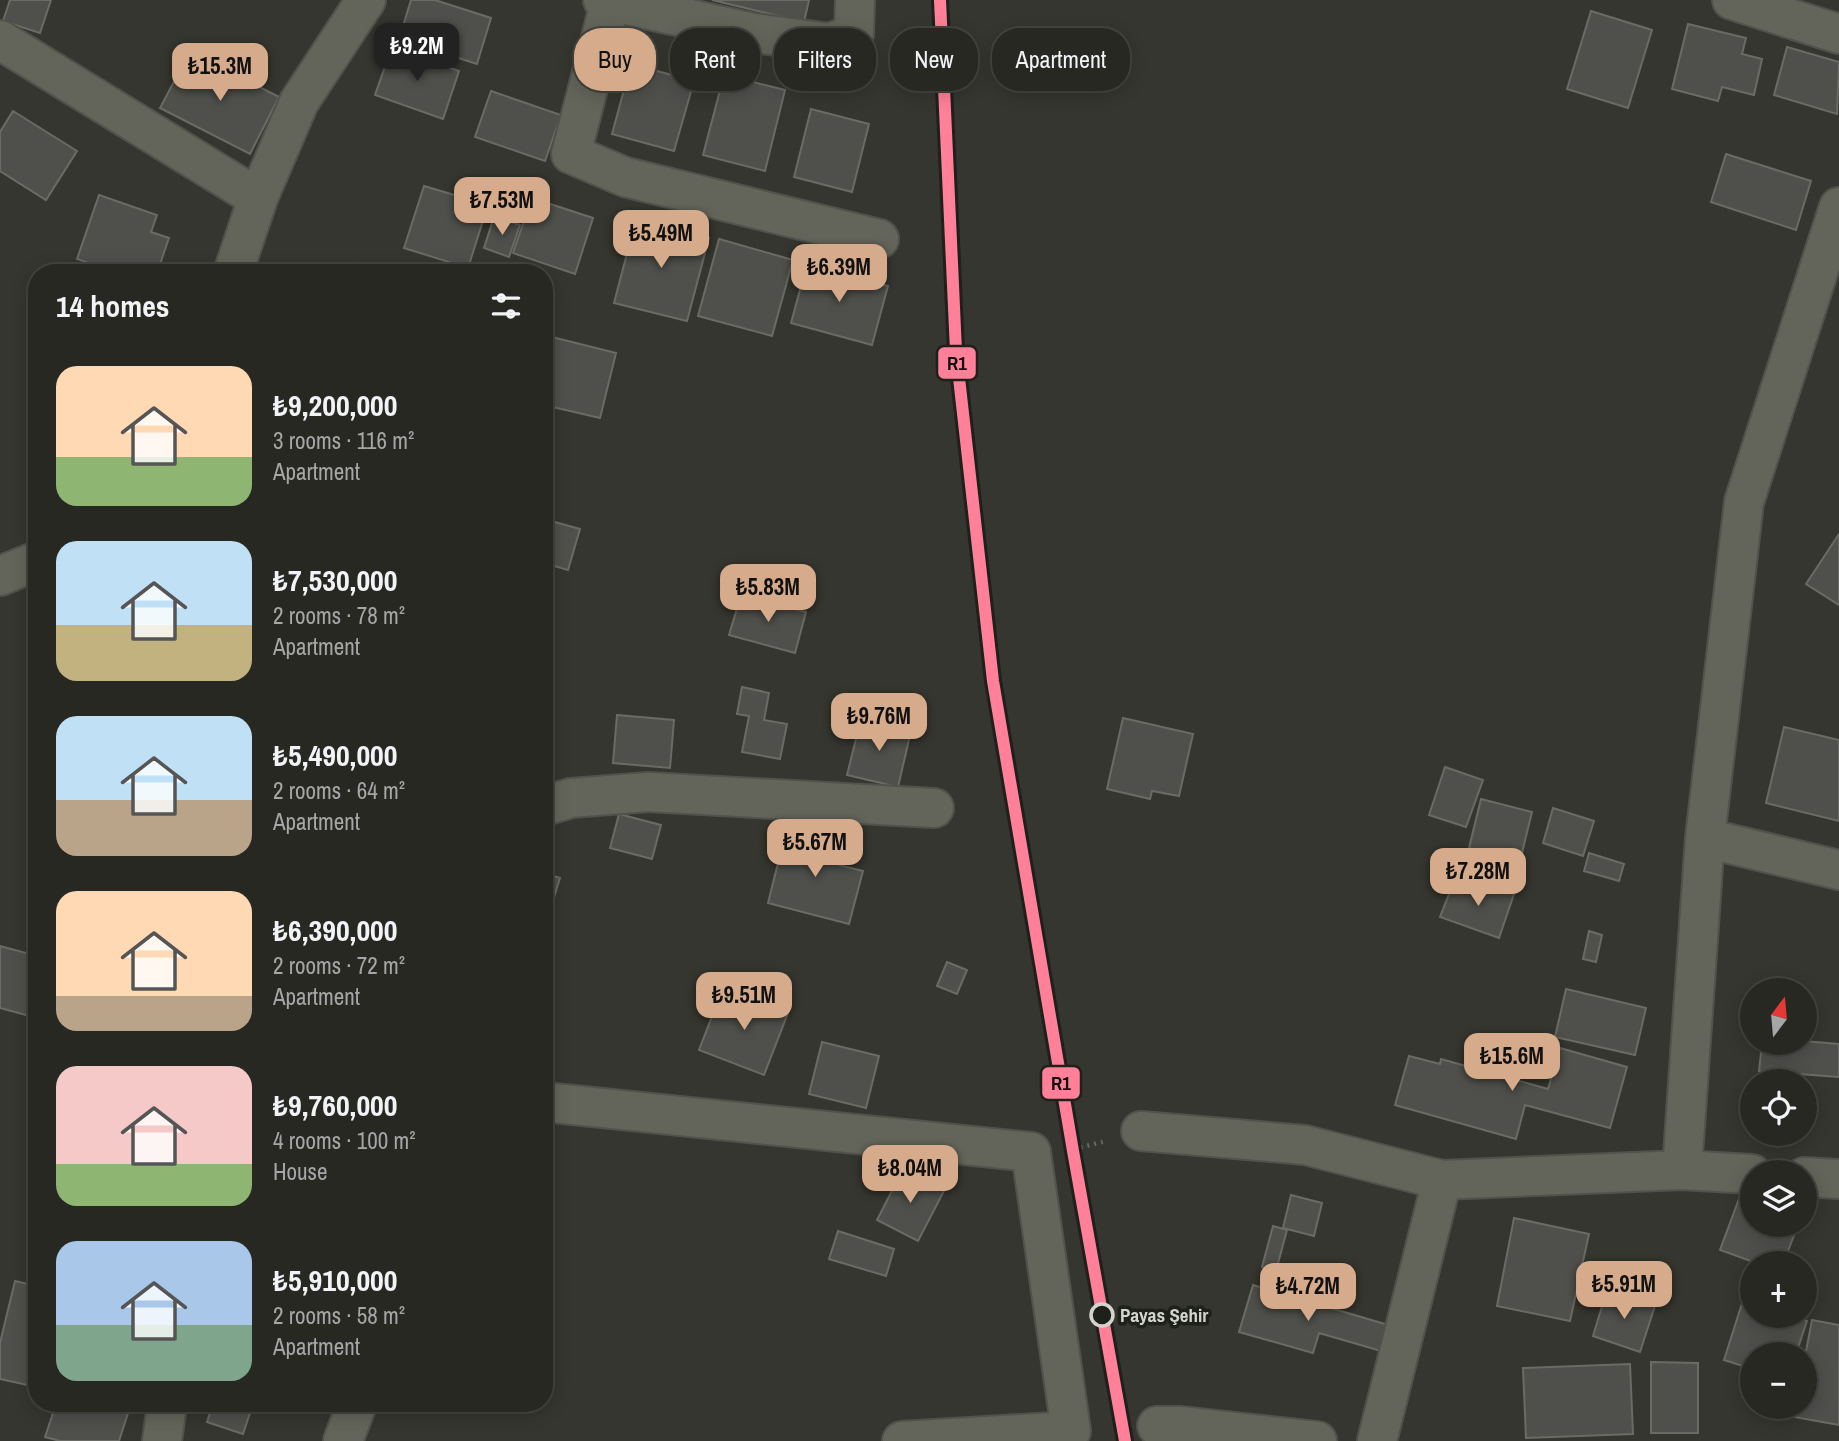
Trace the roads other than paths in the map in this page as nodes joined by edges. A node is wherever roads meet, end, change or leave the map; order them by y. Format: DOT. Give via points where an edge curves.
graph roads {
  1 [pos="366,0"];
  2 [pos="855,0"];
  3 [pos="1732,0"];
  4 [pos="606,2"];
  5 [pos="1839,34"];
  6 [pos="0,40"];
  7 [pos="258,198"];
  8 [pos="1839,207"];
  9 [pos="880,239"];
  10 [pos="236,264"];
  11 [pos="28,565"];
  12 [pos="0,576"];
  13 [pos="553,803"];
  14 [pos="934,808"];
  15 [pos="1705,838"];
  16 [pos="1839,870"];
  17 [pos="553,1103"];
  18 [pos="1141,1131"];
  19 [pos="1682,1170"];
  20 [pos="1740,1173"];
  21 [pos="1817,1178"];
  22 [pos="1839,1179"];
  23 [pos="1442,1180"];
  24 [pos="166,1412"];
  25 [pos="354,1412"];
  26 [pos="1173,1431"];
  27 [pos="1072,1436"];
  28 [pos="162,1441"];
  29 [pos="343,1441"];
  30 [pos="902,1441"];
  31 [pos="1317,1441"];
  32 [pos="1377,1441"];
  1 -- 7 [label="street" via="299,102"];
  2 -- 4 [label="street" via="853,33 830,43 754,33"];
  3 -- 5 [label="street"];
  4 -- 9 [label="street" via="571,154 625,177"];
  6 -- 7 [label="street"];
  7 -- 10 [label="street"];
  8 -- 15 [label="street" via="1744,502"];
  11 -- 12 [label="street"];
  13 -- 14 [label="street" via="648,792"];
  15 -- 16 [label="street"];
  15 -- 19 [label="street"];
  17 -- 27 [label="street" via="1031,1152"];
  18 -- 23 [label="street" via="1304,1145"];
  19 -- 20 [label="street"];
  19 -- 23 [label="street"];
  21 -- 22 [label="street"];
  23 -- 32 [label="street"];
  24 -- 28 [label="street"];
  25 -- 29 [label="street"];
  26 -- 31 [label="street"];
  27 -- 30 [label="street"];
}
